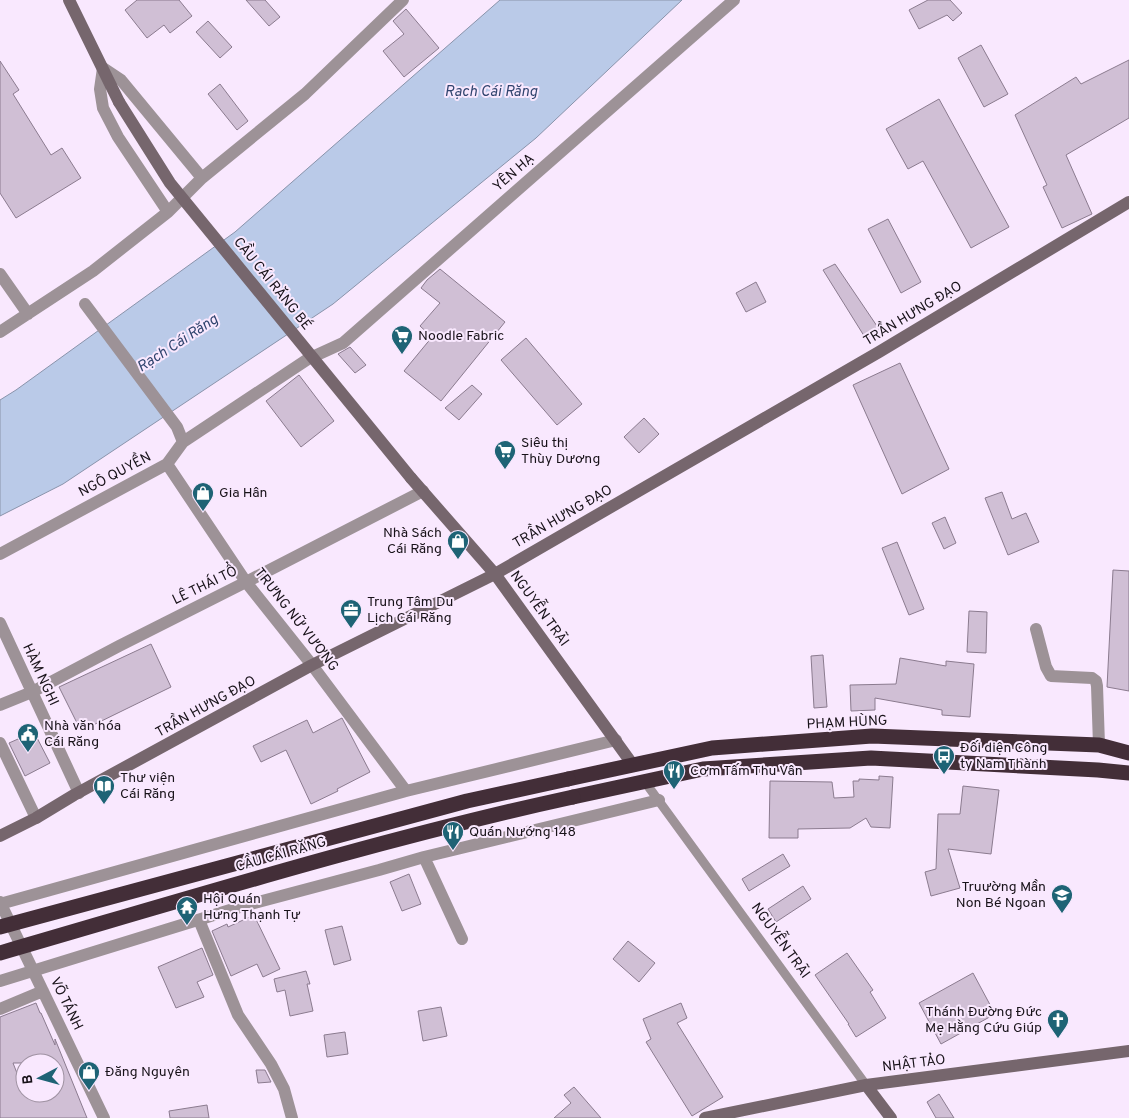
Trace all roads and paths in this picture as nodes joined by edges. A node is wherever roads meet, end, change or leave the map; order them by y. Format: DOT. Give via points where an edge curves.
graph roads {
  1 [pos="69,0"];
  2 [pos="403,0"];
  3 [pos="734,0"];
  4 [pos="103,68"];
  5 [pos="202,178"];
  6 [pos="1129,202"];
  7 [pos="168,212"];
  8 [pos="0,274"];
  9 [pos="85,304"];
  10 [pos="28,314"];
  11 [pos="0,332"];
  12 [pos="308,359"];
  13 [pos="183,442"];
  14 [pos="168,464"];
  15 [pos="412,478"];
  16 [pos="423,491"];
  17 [pos="0,554"];
  18 [pos="495,574"];
  19 [pos="246,582"];
  20 [pos="0,623"];
  21 [pos="1036,629"];
  22 [pos="312,666"];
  23 [pos="32,692"];
  24 [pos="0,705"];
  25 [pos="616,740"];
  26 [pos="0,743"];
  27 [pos="1098,745"];
  28 [pos="1129,753"];
  29 [pos="633,765"];
  30 [pos="1098,770"];
  31 [pos="1129,773"];
  32 [pos="568,779"];
  33 [pos="645,782"];
  34 [pos="406,791"];
  35 [pos="79,793"];
  36 [pos="659,800"];
  37 [pos="36,818"];
  38 [pos="0,836"];
  39 [pos="424,857"];
  40 [pos="0,903"];
  41 [pos="199,920"];
  42 [pos="0,926"];
  43 [pos="462,939"];
  44 [pos="0,952"];
  45 [pos="33,972"];
  46 [pos="0,981"];
  47 [pos="43,991"];
  48 [pos="0,1009"];
  49 [pos="1129,1051"];
  50 [pos="866,1085"];
  51 [pos="104,1118"];
  52 [pos="292,1118"];
  53 [pos="706,1118"];
  54 [pos="891,1118"];
  1 -- 4 [label="street, CẦU CÁI RĂNG BÉ"];
  2 -- 5 [label="street" via="305,94"];
  3 -- 12 [label="street, YÊN HẠ" via="343,343"];
  4 -- 5 [label="street" via="121,80"];
  4 -- 7 [label="street" via="100,89 103,108 118,137"];
  4 -- 15 [label="street, CẦU CÁI RĂNG BÉ, bridge" via="119,102 170,183"];
  5 -- 7 [label="street"];
  6 -- 18 [label="street, TRẦN HƯNG ĐẠO" via="879,352"];
  7 -- 10 [label="street" via="93,271"];
  8 -- 10 [label="street"];
  9 -- 13 [label="street" via="177,428"];
  10 -- 11 [label="street"];
  12 -- 13 [label="street, NGÔ QUYỀN"];
  13 -- 14 [label="street, NGÔ QUYỀN"];
  14 -- 17 [label="street, NGÔ QUYỀN"];
  14 -- 19 [label="street, TRƯNG NỮ VƯƠNG"];
  15 -- 16 [label="street, NGUYỄN TRÃI"];
  16 -- 18 [label="street, NGUYỄN TRÃI"];
  16 -- 19 [label="street, LÊ THÁI TỔ"];
  18 -- 22 [label="street, TRẦN HƯNG ĐẠO"];
  18 -- 25 [label="street, NGUYỄN TRÃI"];
  19 -- 22 [label="street, TRƯNG NỮ VƯƠNG"];
  19 -- 23 [label="street, LÊ THÁI TỔ"];
  20 -- 23 [label="street, HÀM NGHI"];
  21 -- 27 [label="street" via="1051,676 1092,678 1096,681"];
  22 -- 34 [label="street, TRƯNG NỮ VƯƠNG"];
  22 -- 35 [label="street, TRẦN HƯNG ĐẠO"];
  23 -- 24 [label="street, LÊ THÁI TỔ"];
  23 -- 35 [label="street, HÀM NGHI"];
  25 -- 29 [label="street, NGUYỄN TRÃI"];
  25 -- 34 [label="street"];
  26 -- 37 [label="street"];
  27 -- 28 [label="highway, PHẠM HÙNG"];
  27 -- 29 [label="highway, PHẠM HÙNG" via="872,736 712,748"];
  27 -- 30 [label="highway"];
  29 -- 32 [label="highway, PHẠM HÙNG"];
  30 -- 31 [label="highway"];
  30 -- 33 [label="highway" via="871,758 703,770"];
  32 -- 42 [label="highway, CẦU CÁI RĂNG, bridge" via="467,801"];
  33 -- 36 [label="lane, NGUYỄN TRÃI"];
  33 -- 44 [label="highway, CẦU CÁI RĂNG, bridge" via="358,850"];
  34 -- 40 [label="street"];
  35 -- 37 [label="street, TRẦN HƯNG ĐẠO"];
  36 -- 39 [label="street"];
  36 -- 50 [label="lane, NGUYỄN TRÃI"];
  37 -- 38 [label="street, TRẦN HƯNG ĐẠO"];
  39 -- 41 [label="street"];
  39 -- 43 [label="street"];
  40 -- 45 [label="street, VÕ TÁNH"];
  41 -- 45 [label="street"];
  41 -- 52 [label="street" via="238,1015 271,1064 284,1089"];
  45 -- 46 [label="street"];
  45 -- 47 [label="street, VÕ TÁNH"];
  47 -- 48 [label="street"];
  47 -- 51 [label="street, VÕ TÁNH"];
  49 -- 50 [label="street, NHẬT TẢO"];
  50 -- 53 [label="street, NHẬT TẢO"];
  50 -- 54 [label="street, NGUYỄN TRÃI"];
}
